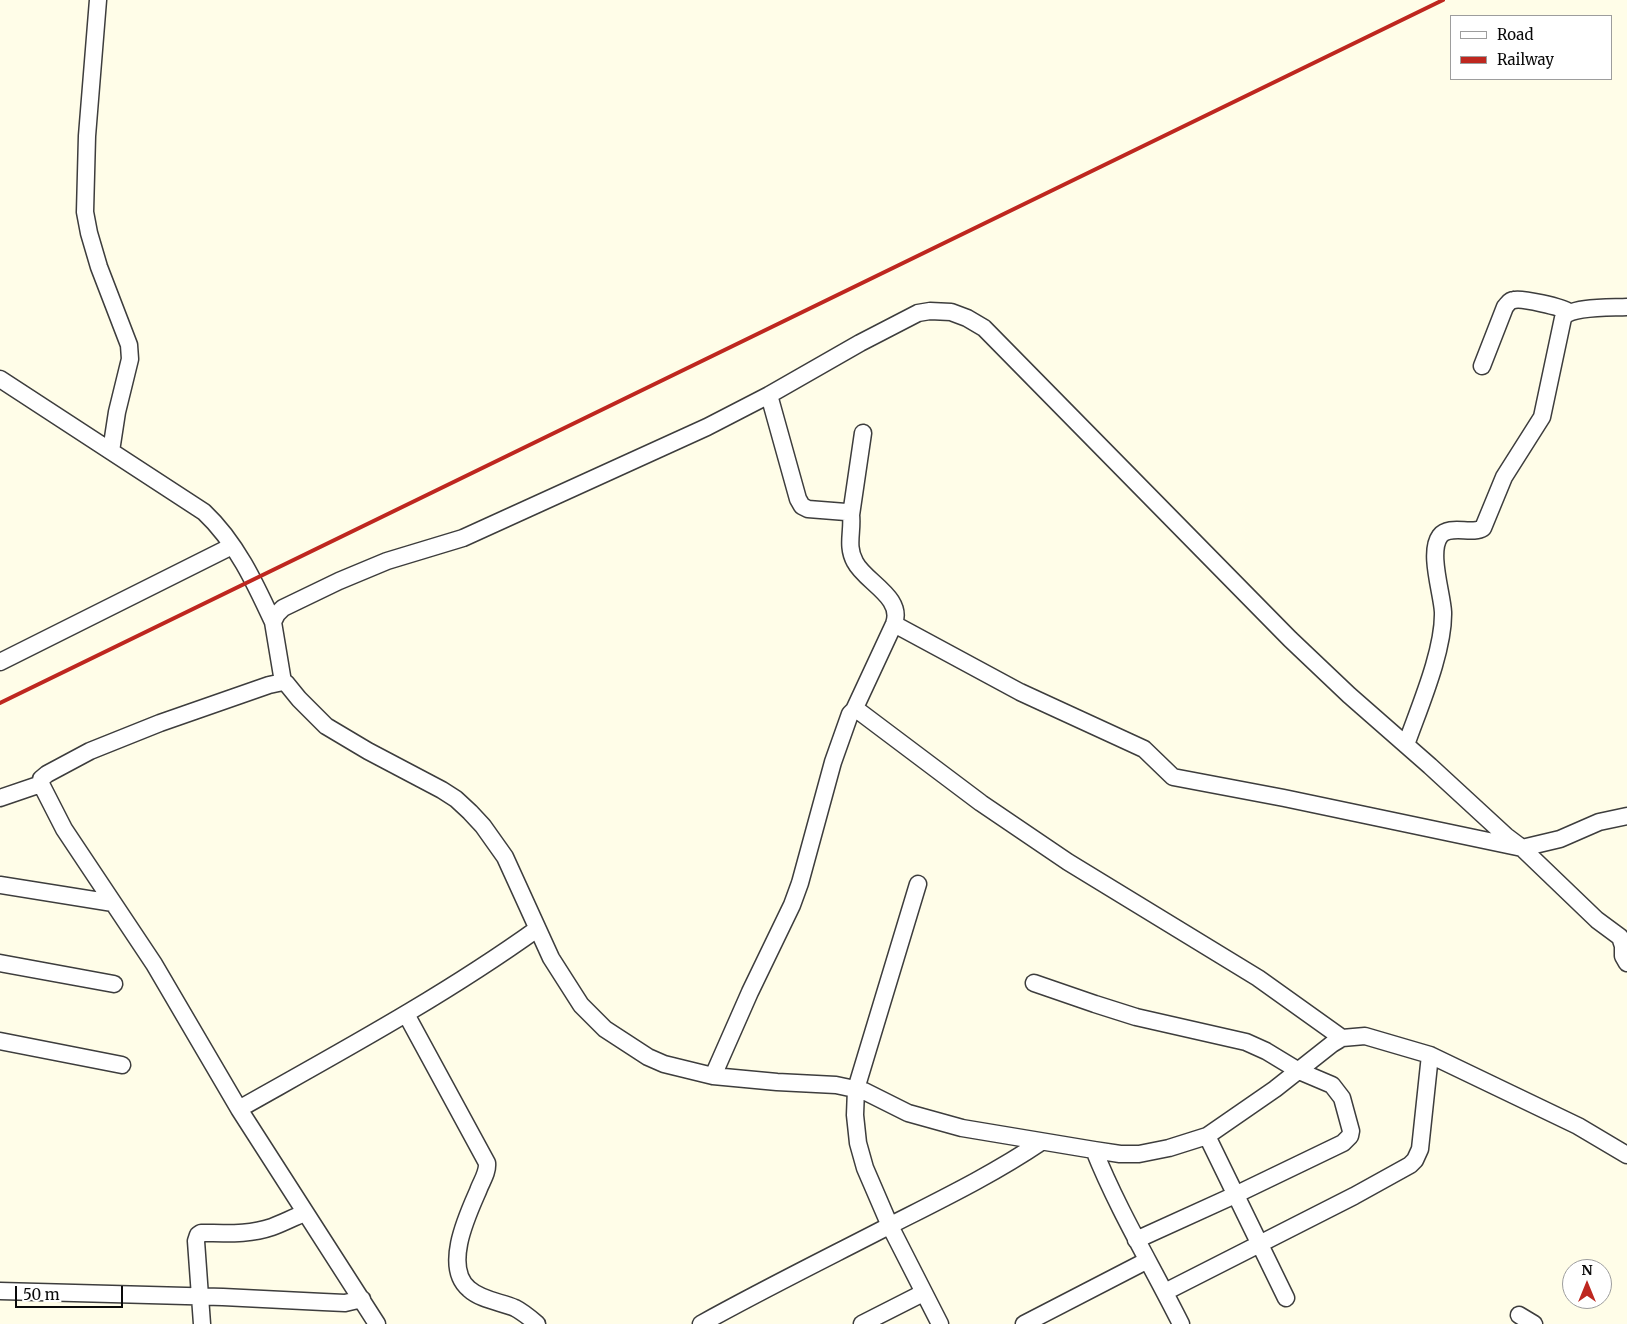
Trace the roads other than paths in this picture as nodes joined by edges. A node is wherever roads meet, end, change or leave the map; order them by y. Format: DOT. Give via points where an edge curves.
graph roads {
  1 [pos="98,0"];
  2 [pos="1627,307"];
  3 [pos="1569,312"];
  4 [pos="1482,366"];
  5 [pos="0,379"];
  6 [pos="769,395"];
  7 [pos="863,433"];
  8 [pos="111,451"];
  9 [pos="851,515"];
  10 [pos="232,546"];
  11 [pos="273,622"];
  12 [pos="894,624"];
  13 [pos="0,662"];
  14 [pos="283,682"];
  15 [pos="854,710"];
  16 [pos="1406,745"];
  17 [pos="41,784"];
  18 [pos="0,798"];
  19 [pos="1627,816"];
  20 [pos="1522,848"];
  21 [pos="918,884"];
  22 [pos="0,885"];
  23 [pos="113,902"];
  24 [pos="537,929"];
  25 [pos="0,963"];
  26 [pos="1627,963"];
  27 [pos="1034,983"];
  28 [pos="114,984"];
  29 [pos="406,1014"];
  30 [pos="1342,1038"];
  31 [pos="0,1042"];
  32 [pos="1430,1056"];
  33 [pos="122,1065"];
  34 [pos="1299,1071"];
  35 [pos="713,1076"];
  36 [pos="856,1089"];
  37 [pos="239,1108"];
  38 [pos="1207,1136"];
  39 [pos="1041,1142"];
  40 [pos="1094,1150"];
  41 [pos="1627,1156"];
  42 [pos="1235,1195"];
  43 [pos="305,1213"];
  44 [pos="890,1226"];
  45 [pos="1136,1240"];
  46 [pos="1259,1244"];
  47 [pos="1146,1260"];
  48 [pos="0,1291"];
  49 [pos="1165,1292"];
  50 [pos="923,1293"];
  51 [pos="201,1296"];
  52 [pos="1286,1298"];
  53 [pos="362,1299"];
  54 [pos="1519,1315"];
  55 [pos="202,1324"];
  56 [pos="377,1324"];
  57 [pos="537,1324"];
  58 [pos="701,1324"];
  59 [pos="862,1324"];
  60 [pos="940,1324"];
  61 [pos="1024,1324"];
  62 [pos="1181,1324"];
  63 [pos="1534,1324"];
  1 -- 8 [label="street" via="87,136 85,212 99,266 130,345"];
  2 -- 3 [label="street"];
  3 -- 4 [label="street" via="1512,300 1505,307"];
  3 -- 16 [label="street" via="1563,318 1542,417 1504,477 1484,528 1448,531 1439,538 1436,563 1443,626 1428,683"];
  5 -- 8 [label="street"];
  6 -- 9 [label="street" via="800,503 808,509"];
  6 -- 11 [label="street" via="707,427 471,534 387,561 298,600 283,608"];
  6 -- 16 [label="street" via="826,361 918,314 940,311 967,318 984,328 1290,639"];
  7 -- 9 [label="street"];
  8 -- 10 [label="street" via="204,512"];
  9 -- 12 [label="street" via="851,553 863,574 890,601 896,612"];
  10 -- 11 [label="street"];
  10 -- 13 [label="street"];
  11 -- 14 [label="street"];
  12 -- 15 [label="street"];
  12 -- 20 [label="street" via="1020,692 1144,749 1173,777"];
  14 -- 17 [label="street" via="160,723 90,751 47,774 41,779"];
  14 -- 24 [label="street" via="326,726 442,790 470,812 505,857"];
  15 -- 30 [label="street" via="1068,862 1258,978"];
  15 -- 35 [label="street" via="833,762 792,905"];
  16 -- 20 [label="street"];
  17 -- 18 [label="street"];
  17 -- 23 [label="street" via="64,829"];
  19 -- 20 [label="street"];
  20 -- 26 [label="street" via="1596,920 1620,937"];
  21 -- 36 [label="street"];
  22 -- 23 [label="street"];
  23 -- 37 [label="street" via="154,964"];
  24 -- 29 [label="street"];
  24 -- 35 [label="street" via="575,997 606,1029 648,1057"];
  25 -- 28 [label="street"];
  27 -- 34 [label="street" via="1136,1017 1246,1042"];
  29 -- 37 [label="street"];
  29 -- 57 [label="street" via="487,1163 460,1240 461,1278 474,1293 517,1309"];
  30 -- 32 [label="street" via="1373,1038"];
  30 -- 34 [label="street"];
  31 -- 33 [label="street"];
  32 -- 41 [label="street" via="1578,1126"];
  32 -- 46 [label="street" via="1420,1149 1414,1160 1362,1192"];
  34 -- 38 [label="street"];
  34 -- 42 [label="street" via="1336,1088 1351,1126 1350,1136 1343,1143"];
  35 -- 36 [label="street"];
  36 -- 39 [label="street" via="921,1117"];
  36 -- 44 [label="street" via="858,1143 868,1176"];
  37 -- 43 [label="street"];
  38 -- 40 [label="street" via="1139,1154"];
  38 -- 42 [label="street"];
  39 -- 40 [label="street"];
  39 -- 44 [label="street" via="969,1186"];
  40 -- 45 [label="street"];
  42 -- 45 [label="street"];
  42 -- 46 [label="street"];
  43 -- 51 [label="street" via="257,1231 199,1234 196,1241"];
  43 -- 53 [label="street"];
  44 -- 50 [label="street"];
  44 -- 58 [label="street"];
  45 -- 47 [label="street"];
  46 -- 49 [label="street"];
  46 -- 52 [label="street"];
  47 -- 49 [label="street"];
  47 -- 61 [label="street"];
  48 -- 51 [label="street"];
  49 -- 62 [label="street"];
  50 -- 59 [label="street"];
  50 -- 60 [label="street"];
  51 -- 53 [label="street" via="345,1303"];
  51 -- 55 [label="street"];
  53 -- 56 [label="street"];
  54 -- 63 [label="street"];
}
